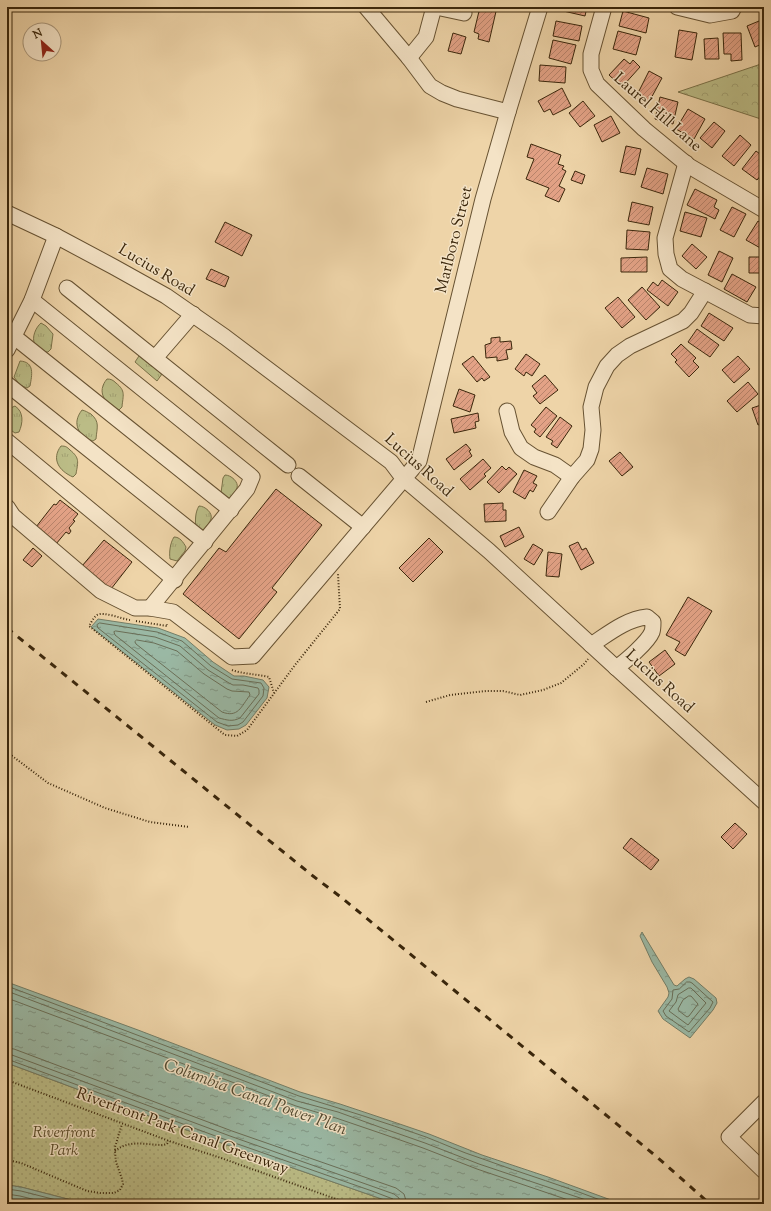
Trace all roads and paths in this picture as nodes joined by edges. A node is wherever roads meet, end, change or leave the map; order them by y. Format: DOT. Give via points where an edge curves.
graph roads {
  1 [pos="366,7"];
  2 [pos="435,7"];
  3 [pos="540,7"];
  4 [pos="604,7"];
  5 [pos="678,7"];
  6 [pos="734,7"];
  7 [pos="464,13"];
  8 [pos="409,58"];
  9 [pos="508,112"];
  10 [pos="686,163"];
  11 [pos="764,210"];
  12 [pos="7,213"];
  13 [pos="56,236"];
  14 [pos="67,288"];
  15 [pos="705,291"];
  16 [pos="32,300"];
  17 [pos="193,314"];
  18 [pos="764,316"];
  19 [pos="9,339"];
  20 [pos="155,358"];
  21 [pos="7,384"];
  22 [pos="507,411"];
  23 [pos="7,441"];
  24 [pos="288,465"];
  25 [pos="299,476"];
  26 [pos="572,476"];
  27 [pos="403,478"];
  28 [pos="7,507"];
  29 [pos="231,510"];
  30 [pos="548,512"];
  31 [pos="363,527"];
  32 [pos="205,542"];
  33 [pos="338,573"];
  34 [pos="175,580"];
  35 [pos="150,608"];
  36 [pos="168,611"];
  37 [pos="593,647"];
  38 [pos="616,668"];
  39 [pos="426,702"];
  40 [pos="7,752"];
  41 [pos="764,802"];
  42 [pos="188,827"];
  43 [pos="7,1080"];
  44 [pos="764,1102"];
  45 [pos="122,1124"];
  46 [pos="169,1141"];
  47 [pos="115,1152"];
  48 [pos="7,1160"];
  49 [pos="764,1171"];
  50 [pos="350,1204"];
  1 -- 8 [label="street"];
  2 -- 7 [label="street"];
  2 -- 8 [label="street" via="426,37"];
  3 -- 9 [label="street, Marlboro Street"];
  4 -- 10 [label="street, Laurel Hill Lane" via="591,54 591,70 597,84 644,129"];
  5 -- 6 [label="street" via="710,15 732,11"];
  8 -- 9 [label="street" via="430,86 442,93 457,100"];
  9 -- 27 [label="street, Marlboro Street" via="483,199 419,461"];
  10 -- 11 [label="street, Laurel Hill Lane"];
  10 -- 15 [label="street" via="665,238 666,254 670,269 682,279"];
  12 -- 13 [label="street, Lucius Road"];
  13 -- 16 [label="street"];
  13 -- 17 [label="street, Lucius Road" via="166,296"];
  14 -- 20 [label="street"];
  15 -- 18 [label="street" via="750,316"];
  15 -- 26 [label="street" via="683,321 630,346 607,366 596,387 591,407 591,449 587,460"];
  16 -- 19 [label="street"];
  16 -- 29 [label="street" via="252,477 247,489"];
  17 -- 20 [label="street"];
  17 -- 27 [label="street, Lucius Road" via="391,462"];
  19 -- 29 [label="street"];
  20 -- 24 [label="street"];
  21 -- 32 [label="street"];
  22 -- 26 [label="street" via="512,432 521,448"];
  23 -- 34 [label="street"];
  25 -- 31 [label="street"];
  26 -- 30 [label="street"];
  27 -- 31 [label="street, Marlboro Street"];
  27 -- 37 [label="street, Lucius Road" via="489,551"];
  28 -- 35 [label="street" via="13,516 101,591 136,608"];
  29 -- 32 [label="street"];
  31 -- 36 [label="street, Marlboro Street" via="253,656 232,657 173,612"];
  32 -- 34 [label="street"];
  33 -- 36 [label="path" via="340,609 247,730 237,736 224,735 89,626 100,614 166,626"];
  34 -- 35 [label="street"];
  35 -- 36 [label="street"];
  37 -- 38 [label="street, Lucius Road"];
  37 -- 38 [label="street" via="622,625 638,618 647,617 653,622 652,632 645,642"];
  37 -- 39 [label="path" via="584,664 561,684 543,690 520,695 486,691"];
  38 -- 41 [label="street, Lucius Road"];
  40 -- 42 [label="path" via="48,783 105,808 150,822"];
  43 -- 45 [label="path, Riverfront Park Canal Greenway"];
  44 -- 49 [label="street" via="729,1137"];
  45 -- 46 [label="path, Riverfront Park Canal Greenway"];
  45 -- 47 [label="path"];
  46 -- 47 [label="path" via="163,1146 130,1144"];
  46 -- 50 [label="path, Riverfront Park Canal Greenway"];
  47 -- 48 [label="path" via="123,1184 120,1190 111,1194 77,1188 21,1163"];
}
